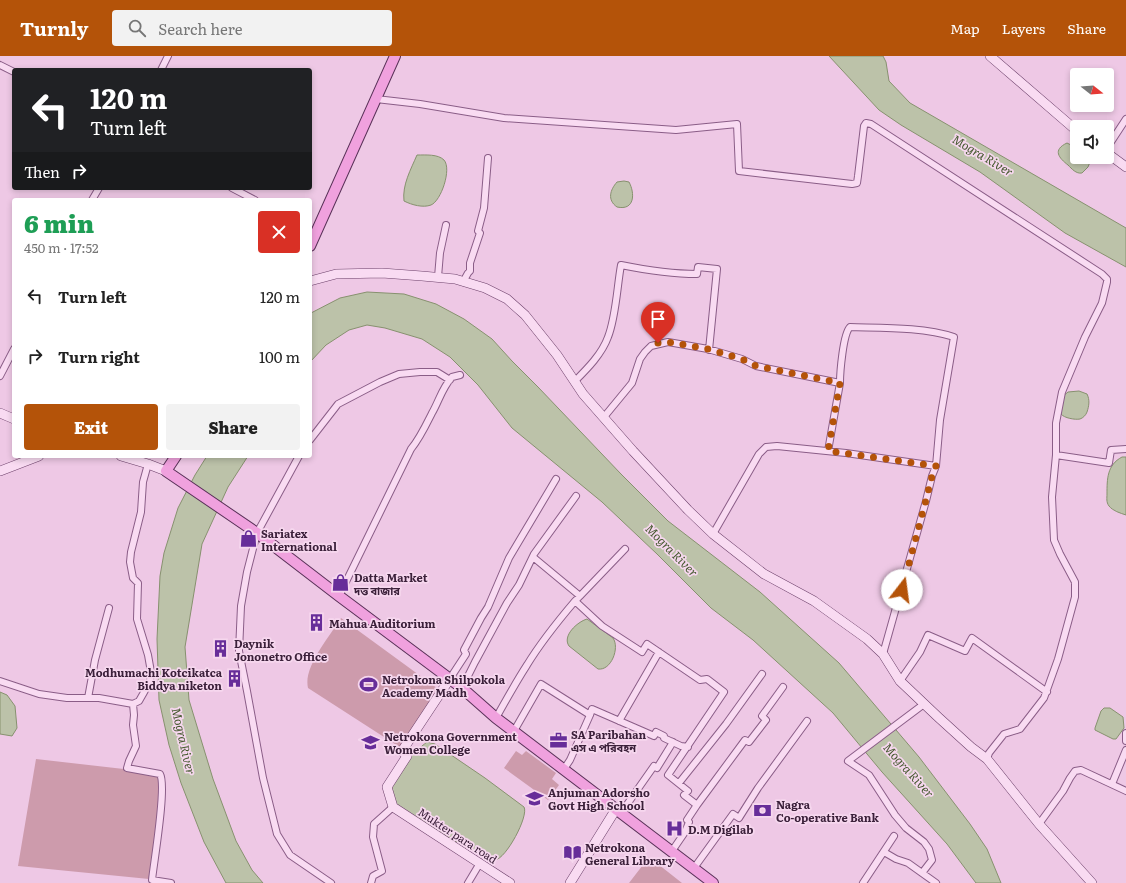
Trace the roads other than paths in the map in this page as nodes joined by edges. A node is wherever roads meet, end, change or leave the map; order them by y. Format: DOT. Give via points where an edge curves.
graph roads {
  1 [pos="168,56"];
  2 [pos="395,56"];
  3 [pos="990,56"];
  4 [pos="0,65"];
  5 [pos="162,68"];
  6 [pos="12,71"];
  7 [pos="376,99"];
  8 [pos="1126,119"];
  9 [pos="1070,125"];
  10 [pos="1114,137"];
  11 [pos="488,158"];
  12 [pos="1114,158"];
  13 [pos="1126,167"];
  14 [pos="236,190"];
  15 [pos="251,198"];
  16 [pos="446,225"];
  17 [pos="313,234"];
  18 [pos="438,278"];
  19 [pos="312,280"];
  20 [pos="463,282"];
  21 [pos="709,350"];
  22 [pos="12,353"];
  23 [pos="460,375"];
  24 [pos="0,376"];
  25 [pos="450,380"];
  26 [pos="575,381"];
  27 [pos="840,383"];
  28 [pos="0,413"];
  29 [pos="604,417"];
  30 [pos="12,418"];
  31 [pos="312,437"];
  32 [pos="1126,449"];
  33 [pos="828,451"];
  34 [pos="1056,455"];
  35 [pos="34,458"];
  36 [pos="128,458"];
  37 [pos="175,458"];
  38 [pos="298,458"];
  39 [pos="148,464"];
  40 [pos="936,466"];
  41 [pos="0,471"];
  42 [pos="166,471"];
  43 [pos="556,479"];
  44 [pos="576,496"];
  45 [pos="254,530"];
  46 [pos="713,534"];
  47 [pos="624,549"];
  48 [pos="533,557"];
  49 [pos="339,596"];
  50 [pos="578,599"];
  51 [pos="109,608"];
  52 [pos="659,652"];
  53 [pos="883,654"];
  54 [pos="762,674"];
  55 [pos="450,680"];
  56 [pos="0,681"];
  57 [pos="900,681"];
  58 [pos="783,687"];
  59 [pos="462,688"];
  60 [pos="1047,692"];
  61 [pos="88,698"];
  62 [pos="133,704"];
  63 [pos="924,704"];
  64 [pos="590,714"];
  65 [pos="496,718"];
  66 [pos="807,720"];
  67 [pos="619,721"];
  68 [pos="514,731"];
  69 [pos="1126,733"];
  70 [pos="1126,741"];
  71 [pos="673,742"];
  72 [pos="688,747"];
  73 [pos="1126,750"];
  74 [pos="986,759"];
  75 [pos="564,769"];
  76 [pos="679,783"];
  77 [pos="1112,784"];
  78 [pos="1126,791"];
  79 [pos="697,805"];
  80 [pos="393,807"];
  81 [pos="619,811"];
  82 [pos="1039,824"];
  83 [pos="894,836"];
  84 [pos="672,851"];
  85 [pos="884,852"];
  86 [pos="480,863"];
  87 [pos="694,868"];
  88 [pos="922,873"];
  89 [pos="171,883"];
  90 [pos="331,883"];
  91 [pos="371,883"];
  92 [pos="468,883"];
  93 [pos="510,883"];
  94 [pos="570,883"];
  95 [pos="713,883"];
  96 [pos="863,883"];
  97 [pos="936,883"];
  98 [pos="1092,883"];
  1 -- 5 [label="street"];
  2 -- 7 [label="main road"];
  3 -- 9 [label="street"];
  4 -- 6 [label="street"];
  7 -- 17 [label="main road"];
  7 -- 34 [label="street" via="504,118 676,130 737,124 740,171 852,184 857,182 864,126 866,123 871,124 1070,252 1107,279 1102,303 1062,392 1056,423"];
  8 -- 10 [label="street"];
  11 -- 20 [label="street" via="484,208 478,231 480,233 470,263 470,272"];
  12 -- 13 [label="street"];
  14 -- 15 [label="street"];
  16 -- 18 [label="street"];
  18 -- 19 [label="street" via="382,273 336,274"];
  18 -- 20 [label="street"];
  20 -- 26 [label="street" via="485,288 507,299 525,315"];
  21 -- 26 [label="street" via="717,269 698,267 696,274 662,273 621,264 608,338"];
  21 -- 27 [label="street" via="742,359 756,366"];
  21 -- 29 [label="street" via="668,342 651,346 640,359 632,383"];
  22 -- 24 [label="street"];
  23 -- 25 [label="street"];
  25 -- 31 [label="street" via="437,372 399,374 338,404"];
  25 -- 49 [label="street" via="411,449"];
  26 -- 29 [label="street"];
  27 -- 33 [label="street"];
  27 -- 40 [label="street" via="846,336 850,327 911,330 954,337 940,420"];
  28 -- 30 [label="street"];
  29 -- 46 [label="street"];
  32 -- 34 [label="street" via="1111,450 1109,463"];
  33 -- 40 [label="street"];
  33 -- 46 [label="street" via="777,446 761,450"];
  34 -- 60 [label="street" via="1052,497 1054,540 1075,582 1075,596"];
  35 -- 41 [label="street"];
  36 -- 39 [label="street"];
  37 -- 42 [label="main road"];
  38 -- 45 [label="street"];
  39 -- 42 [label="street"];
  39 -- 62 [label="street" via="130,562 133,578 138,583 137,618 151,672 150,681 143,694 139,701"];
  40 -- 53 [label="street"];
  42 -- 45 [label="main road"];
  43 -- 55 [label="street" via="509,558 488,607 464,650 466,654"];
  44 -- 48 [label="street"];
  45 -- 49 [label="main road"];
  45 -- 90 [label="street" via="241,606 239,651 263,778 277,834 290,855"];
  46 -- 53 [label="street" via="764,574 814,602 867,639"];
  47 -- 50 [label="street"];
  48 -- 50 [label="street"];
  48 -- 59 [label="street"];
  49 -- 55 [label="main road"];
  50 -- 52 [label="street" via="602,626 642,652 647,644"];
  50 -- 65 [label="street" via="539,647"];
  51 -- 61 [label="street"];
  52 -- 67 [label="street"];
  52 -- 72 [label="street" via="700,680 707,679 724,692"];
  53 -- 57 [label="street"];
  54 -- 76 [label="street"];
  55 -- 59 [label="main road"];
  55 -- 80 [label="street" via="402,751 407,756 387,787"];
  56 -- 61 [label="street" via="39,694"];
  57 -- 60 [label="street" via="920,652 928,635 965,651 972,638"];
  57 -- 63 [label="street"];
  58 -- 79 [label="street" via="762,716 766,720 754,737 749,742 745,740"];
  59 -- 65 [label="main road"];
  60 -- 74 [label="street" via="1020,729 1004,734"];
  61 -- 62 [label="street"];
  62 -- 89 [label="street" via="136,746 127,768 161,775 162,799 152,880"];
  63 -- 74 [label="street"];
  63 -- 88 [label="street" via="848,761 870,775 895,815 929,849 932,860"];
  64 -- 67 [label="street" via="592,710"];
  64 -- 68 [label="street" via="541,684"];
  64 -- 75 [label="street"];
  65 -- 68 [label="main road"];
  66 -- 87 [label="street" via="739,818 733,814"];
  67 -- 71 [label="street" via="654,736 656,732"];
  68 -- 75 [label="main road"];
  69 -- 70 [label="street"];
  71 -- 72 [label="street"];
  71 -- 81 [label="street" via="657,768 654,766"];
  72 -- 76 [label="street" via="668,775"];
  73 -- 77 [label="street"];
  74 -- 82 [label="street"];
  75 -- 81 [label="main road"];
  76 -- 79 [label="street" via="688,791 684,795"];
  77 -- 78 [label="street"];
  77 -- 82 [label="street" via="1081,770 1075,771"];
  79 -- 84 [label="street" via="687,820 689,822 685,832"];
  80 -- 86 [label="street, Mukter para road"];
  80 -- 91 [label="street" via="374,824 373,837 382,871 373,876"];
  81 -- 84 [label="main road"];
  81 -- 94 [label="street"];
  82 -- 98 [label="street"];
  83 -- 85 [label="street"];
  84 -- 87 [label="main road"];
  85 -- 88 [label="street"];
  85 -- 96 [label="street"];
  86 -- 92 [label="street"];
  86 -- 93 [label="street, Mukter para road"];
  87 -- 95 [label="main road"];
  88 -- 97 [label="street"];
}
